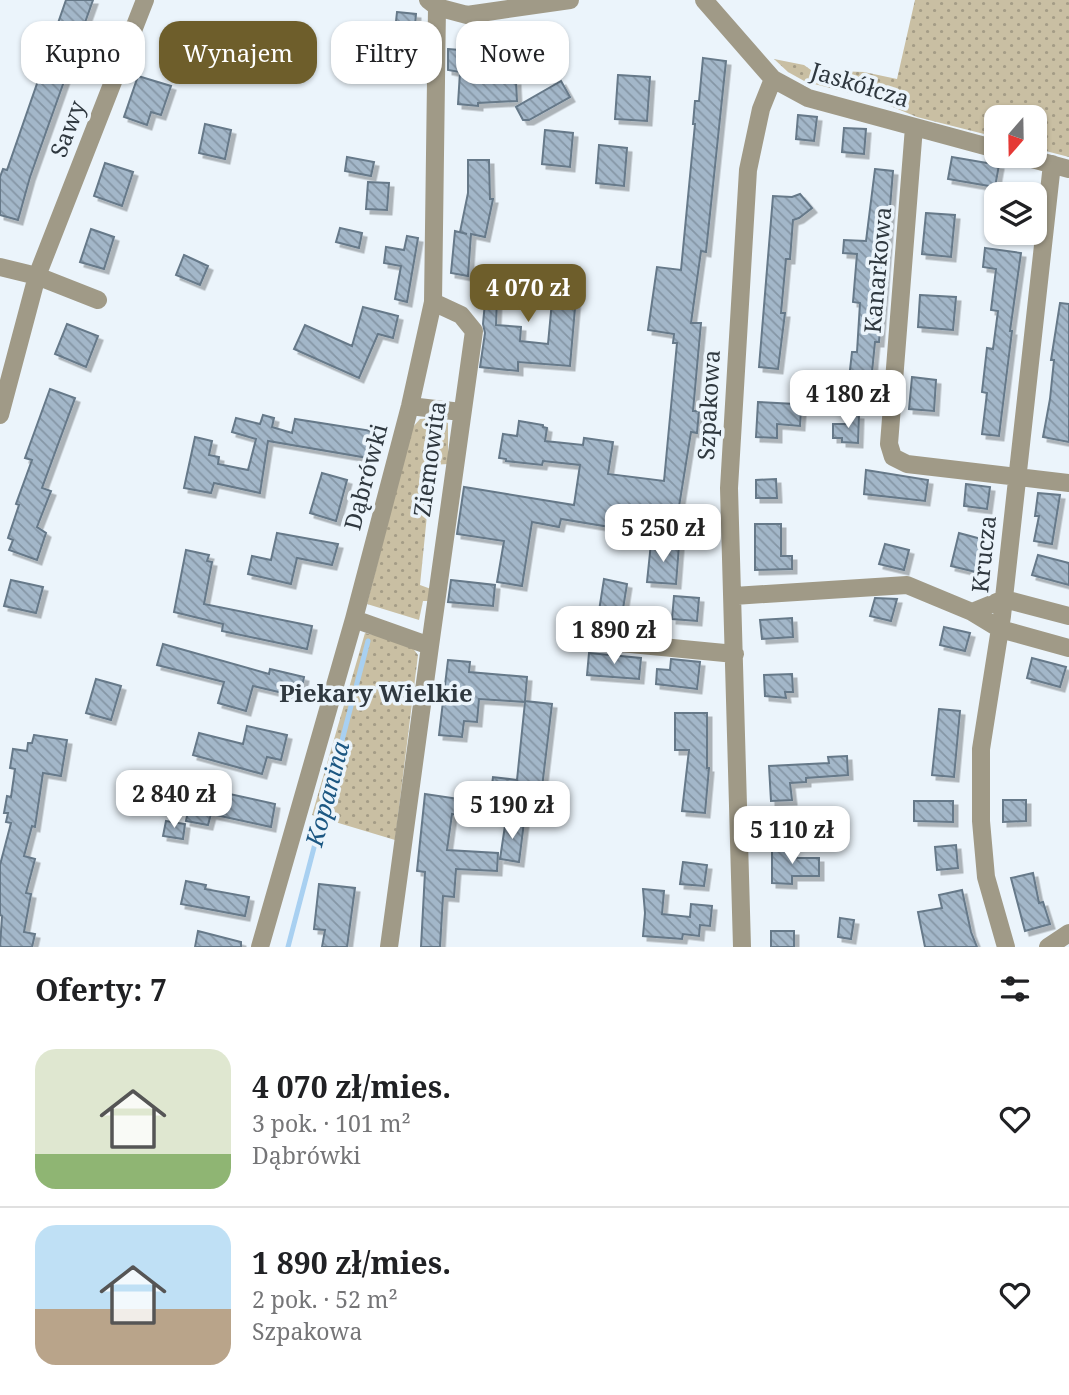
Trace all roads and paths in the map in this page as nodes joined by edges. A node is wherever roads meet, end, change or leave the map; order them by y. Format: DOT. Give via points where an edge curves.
graph roads {
  1 [pos="145,0"];
  2 [pos="570,0"];
  3 [pos="705,0"];
  4 [pos="433,2"];
  5 [pos="773,79"];
  6 [pos="914,127"];
  7 [pos="984,146"];
  8 [pos="1060,166"];
  9 [pos="3,266"];
  10 [pos="37,276"];
  11 [pos="98,300"];
  12 [pos="433,302"];
  13 [pos="410,406"];
  14 [pos="461,412"];
  15 [pos="0,415"];
  16 [pos="1017,476"];
  17 [pos="1069,483"];
  18 [pos="734,596"];
  19 [pos="1004,598"];
  20 [pos="972,612"];
  21 [pos="1069,616"];
  22 [pos="354,619"];
  23 [pos="1000,629"];
  24 [pos="589,640"];
  25 [pos="430,646"];
  26 [pos="1069,648"];
  27 [pos="735,654"];
  28 [pos="1069,933"];
  29 [pos="260,947"];
  30 [pos="389,947"];
  31 [pos="742,947"];
  32 [pos="1006,947"];
  33 [pos="1048,947"];
  1 -- 10 [label="street, Sawy"];
  2 -- 4 [label="street" via="467,15"];
  3 -- 5 [label="street, Jaskółcza"];
  4 -- 12 [label="street, Dąbrówki"];
  5 -- 6 [label="street, Jaskółcza" via="808,98"];
  5 -- 18 [label="street, Szpakowa" via="761,109 748,170 729,488"];
  6 -- 7 [label="street, Jaskółcza"];
  6 -- 16 [label="street, Kanarkowa" via="889,443 893,457 907,464"];
  8 -- 16 [label="street, Krucza"];
  9 -- 10 [label="street"];
  10 -- 11 [label="street"];
  10 -- 15 [label="street, Sawy"];
  12 -- 13 [label="street, Dąbrówki"];
  12 -- 14 [label="street, Ziemowita" via="461,315 474,331"];
  13 -- 14 [label="street"];
  13 -- 22 [label="street, Dąbrówki"];
  14 -- 25 [label="street, Ziemowita"];
  16 -- 17 [label="street"];
  16 -- 19 [label="street, Krucza"];
  18 -- 20 [label="street" via="907,585"];
  18 -- 27 [label="street, Szpakowa"];
  19 -- 20 [label="street"];
  19 -- 21 [label="street"];
  19 -- 23 [label="street, Krucza"];
  20 -- 23 [label="street"];
  22 -- 25 [label="street"];
  22 -- 29 [label="street, Dąbrówki"];
  23 -- 26 [label="street"];
  23 -- 32 [label="street, Krucza" via="981,749 981,821 986,877"];
  24 -- 27 [label="street"];
  25 -- 30 [label="street, Ziemowita"];
  27 -- 31 [label="street, Szpakowa"];
  28 -- 33 [label="street"];
}
